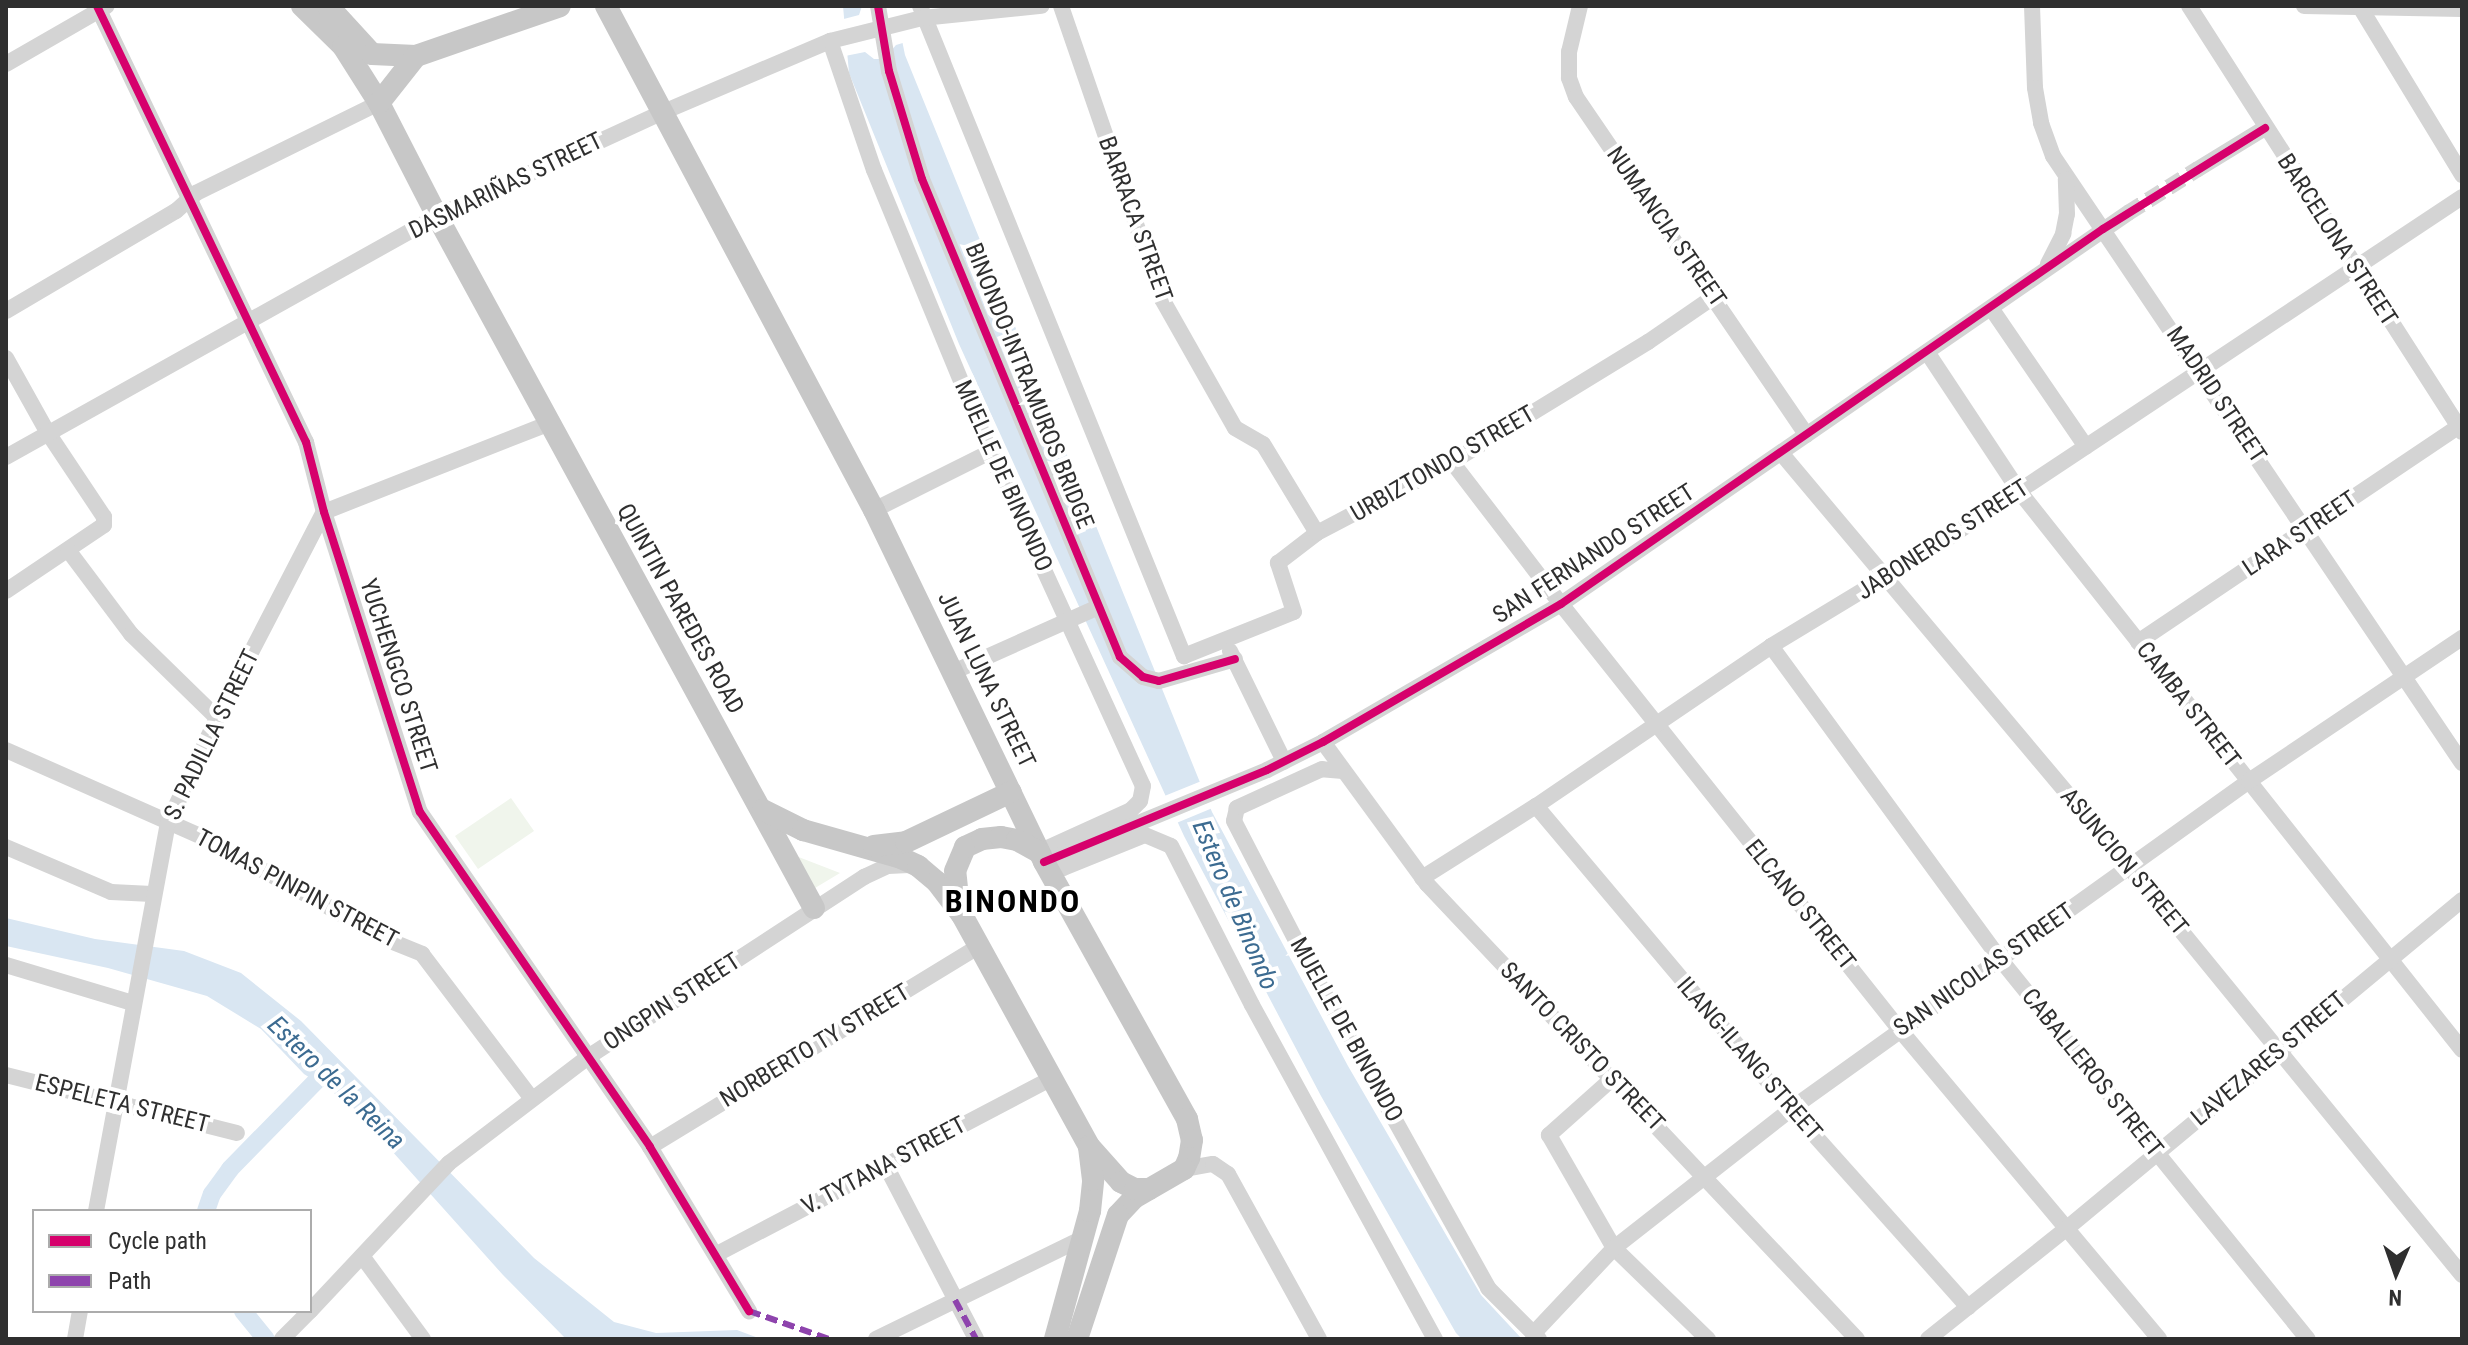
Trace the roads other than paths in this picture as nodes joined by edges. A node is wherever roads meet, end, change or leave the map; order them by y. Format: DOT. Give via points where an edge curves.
graph roads {
  1 [pos="302,6"];
  2 [pos="328,6"];
  3 [pos="342,6"];
  4 [pos="560,6"];
  5 [pos="606,6"];
  6 [pos="878,6"];
  7 [pos="1041,6"];
  8 [pos="1061,6"];
  9 [pos="1580,6"];
  10 [pos="2032,6"];
  11 [pos="2189,6"];
  12 [pos="2304,6"];
  13 [pos="101,7"];
  14 [pos="2360,7"];
  15 [pos="2462,9"];
  16 [pos="916,15"];
  17 [pos="356,33"];
  18 [pos="837,39"];
  19 [pos="416,56"];
  20 [pos="6,64"];
  21 [pos="379,103"];
  22 [pos="661,113"];
  23 [pos="2265,128"];
  24 [pos="2198,169"];
  25 [pos="2065,174"];
  26 [pos="2462,175"];
  27 [pos="2462,197"];
  28 [pos="189,199"];
  29 [pos="2128,213"];
  30 [pos="437,216"];
  31 [pos="2103,229"];
  32 [pos="2356,267"];
  33 [pos="2045,270"];
  34 [pos="1715,296"];
  35 [pos="1991,308"];
  36 [pos="6,311"];
  37 [pos="249,320"];
  38 [pos="1927,352"];
  39 [pos="6,358"];
  40 [pos="2201,370"];
  41 [pos="550,423"];
  42 [pos="2461,427"];
  43 [pos="48,433"];
  44 [pos="1807,435"];
  45 [pos="2086,447"];
  46 [pos="990,452"];
  47 [pos="1781,453"];
  48 [pos="6,457"];
  49 [pos="1452,462"];
  50 [pos="2019,491"];
  51 [pos="874,510"];
  52 [pos="324,512"];
  53 [pos="2306,530"];
  54 [pos="1317,533"];
  55 [pos="68,550"];
  56 [pos="1885,579"];
  57 [pos="6,591"];
  58 [pos="1561,604"];
  59 [pos="1098,607"];
  60 [pos="1072,618"];
  61 [pos="2462,638"];
  62 [pos="1226,642"];
  63 [pos="2138,642"];
  64 [pos="1771,646"];
  65 [pos="1235,659"];
  66 [pos="953,672"];
  67 [pos="2405,680"];
  68 [pos="217,718"];
  69 [pos="1656,724"];
  70 [pos="1323,742"];
  71 [pos="6,750"];
  72 [pos="1284,761"];
  73 [pos="2462,763"];
  74 [pos="1343,771"];
  75 [pos="2249,781"];
  76 [pos="1011,792"];
  77 [pos="1536,806"];
  78 [pos="762,809"];
  79 [pos="168,823"];
  80 [pos="6,847"];
  81 [pos="865,847"];
  82 [pos="1042,857"];
  83 [pos="918,866"];
  84 [pos="2129,867"];
  85 [pos="1422,878"];
  86 [pos="152,894"];
  87 [pos="2462,900"];
  88 [pos="814,908"];
  89 [pos="962,915"];
  90 [pos="979,946"];
  91 [pos="2000,959"];
  92 [pos="2390,959"];
  93 [pos="6,965"];
  94 [pos="133,1003"];
  95 [pos="1900,1030"];
  96 [pos="2462,1050"];
  97 [pos="2279,1051"];
  98 [pos="588,1057"];
  99 [pos="6,1075"];
  100 [pos="1613,1078"];
  101 [pos="1051,1079"];
  102 [pos="532,1099"];
  103 [pos="114,1103"];
  104 [pos="1791,1109"];
  105 [pos="237,1133"];
  106 [pos="1089,1146"];
  107 [pos="650,1147"];
  108 [pos="2155,1152"];
  109 [pos="885,1164"];
  110 [pos="1184,1169"];
  111 [pos="1705,1175"];
  112 [pos="1149,1189"];
  113 [pos="96,1209"];
  114 [pos="2066,1229"];
  115 [pos="1083,1238"];
  116 [pos="1614,1248"];
  117 [pos="717,1254"];
  118 [pos="362,1256"];
  119 [pos="2462,1275"];
  120 [pos="955,1300"];
  121 [pos="1968,1307"];
  122 [pos="312,1309"];
  123 [pos="749,1311"];
  124 [pos="80,1313"];
  125 [pos="308,1313"];
  126 [pos="285,1336"];
  127 [pos="1536,1336"];
  128 [pos="75,1339"];
  129 [pos="423,1339"];
  130 [pos="876,1339"];
  131 [pos="976,1339"];
  132 [pos="1055,1339"];
  133 [pos="1077,1339"];
  134 [pos="1319,1339"];
  135 [pos="1435,1339"];
  136 [pos="1708,1339"];
  137 [pos="1857,1339"];
  138 [pos="1928,1339"];
  139 [pos="2159,1339"];
  140 [pos="2308,1339"];
  1 -- 21 [label="main road, QUINTIN PAREDES ROAD" via="343,46"];
  2 -- 17 [label="main road"];
  3 -- 17 [label="street"];
  4 -- 19 [label="main road"];
  5 -- 22 [label="main road, JUAN LUNA STREET"];
  6 -- 59 [label="street, BINONDO-INTRAMUROS BRIDGE, bridge" via="889,71 922,179"];
  7 -- 16 [label="street, DASMARIÑAS STREET"];
  8 -- 54 [label="street, BARRACA STREET" via="1156,286 1235,428 1263,444"];
  9 -- 34 [label="street, NUMANCIA STREET" via="1569,52 1576,97"];
  10 -- 25 [label="street, MADRID STREET" via="2041,123"];
  11 -- 23 [label="street, BARCELONA STREET"];
  12 -- 14 [label="street"];
  13 -- 20 [label="street"];
  13 -- 28 [label="street, YUCHENGCO STREET"];
  14 -- 15 [label="street"];
  14 -- 26 [label="street"];
  16 -- 18 [label="street, DASMARIÑAS STREET"];
  16 -- 62 [label="street" via="1181,652 1189,657"];
  17 -- 19 [label="main road" via="372,54"];
  18 -- 22 [label="street, DASMARIÑAS STREET"];
  18 -- 46 [label="street, MUELLE DE BINONDO" via="874,170"];
  19 -- 21 [label="main road"];
  21 -- 28 [label="street"];
  21 -- 30 [label="main road, QUINTIN PAREDES ROAD"];
  22 -- 30 [label="street, DASMARIÑAS STREET"];
  22 -- 51 [label="main road, JUAN LUNA STREET"];
  23 -- 24 [label="street"];
  23 -- 32 [label="street, BARCELONA STREET"];
  25 -- 31 [label="street, MADRID STREET"];
  25 -- 33 [label="street" via="2067,214 2056,253"];
  27 -- 32 [label="street, JABONEROS STREET"];
  28 -- 36 [label="street"];
  28 -- 37 [label="street, YUCHENGCO STREET"];
  29 -- 31 [label="street, SAN FERNANDO STREET"];
  30 -- 37 [label="street, DASMARIÑAS STREET"];
  30 -- 41 [label="main road, QUINTIN PAREDES ROAD"];
  31 -- 33 [label="street, SAN FERNANDO STREET"];
  31 -- 40 [label="street, MADRID STREET"];
  32 -- 40 [label="street, JABONEROS STREET"];
  32 -- 42 [label="street, BARCELONA STREET"];
  33 -- 35 [label="street, SAN FERNANDO STREET"];
  34 -- 44 [label="street, NUMANCIA STREET"];
  34 -- 49 [label="street, URBIZTONDO STREET"];
  35 -- 38 [label="street, SAN FERNANDO STREET"];
  35 -- 45 [label="street"];
  37 -- 43 [label="street, DASMARIÑAS STREET"];
  37 -- 52 [label="street, YUCHENGCO STREET" via="306,442"];
  38 -- 44 [label="street, SAN FERNANDO STREET"];
  38 -- 50 [label="street, CAMBA STREET"];
  39 -- 43 [label="street"];
  40 -- 45 [label="street, JABONEROS STREET"];
  40 -- 53 [label="street, MADRID STREET"];
  41 -- 52 [label="street"];
  41 -- 78 [label="main road, QUINTIN PAREDES ROAD"];
  42 -- 53 [label="street, LARA STREET"];
  43 -- 48 [label="street, DASMARIÑAS STREET"];
  43 -- 55 [label="street" via="104,517 99,532"];
  44 -- 47 [label="street, SAN FERNANDO STREET"];
  45 -- 50 [label="street, JABONEROS STREET"];
  46 -- 51 [label="street"];
  46 -- 60 [label="street, MUELLE DE BINONDO"];
  47 -- 56 [label="street, ASUNCION STREET"];
  47 -- 58 [label="street, SAN FERNANDO STREET"];
  49 -- 54 [label="street, URBIZTONDO STREET"];
  49 -- 58 [label="street, ELCANO STREET"];
  50 -- 56 [label="street, JABONEROS STREET"];
  50 -- 63 [label="street, CAMBA STREET"];
  51 -- 66 [label="main road, JUAN LUNA STREET"];
  52 -- 68 [label="street, S. PADILLA STREET"];
  52 -- 98 [label="street, YUCHENGCO STREET" via="420,812"];
  53 -- 63 [label="street, LARA STREET"];
  53 -- 67 [label="street, MADRID STREET"];
  54 -- 62 [label="street, URBIZTONDO STREET" via="1278,563 1294,612"];
  55 -- 57 [label="street"];
  55 -- 68 [label="street" via="131,634"];
  56 -- 64 [label="street, JABONEROS STREET"];
  56 -- 84 [label="street, ASUNCION STREET"];
  58 -- 69 [label="street, ELCANO STREET"];
  58 -- 70 [label="street, SAN FERNANDO STREET"];
  59 -- 60 [label="street"];
  59 -- 65 [label="street, BINONDO-INTRAMUROS BRIDGE" via="1120,657 1143,677 1159,681"];
  60 -- 66 [label="street"];
  60 -- 82 [label="street, MUELLE DE BINONDO" via="1143,794 1131,810"];
  61 -- 67 [label="street, SAN NICOLAS STREET"];
  62 -- 65 [label="street"];
  63 -- 75 [label="street, CAMBA STREET"];
  64 -- 69 [label="street, JABONEROS STREET"];
  64 -- 91 [label="street, CABALLEROS STREET"];
  65 -- 72 [label="street"];
  66 -- 76 [label="main road, JUAN LUNA STREET"];
  67 -- 73 [label="street, MADRID STREET"];
  67 -- 75 [label="street, SAN NICOLAS STREET"];
  68 -- 79 [label="street, S. PADILLA STREET"];
  69 -- 77 [label="street, JABONEROS STREET"];
  69 -- 95 [label="street, ELCANO STREET"];
  70 -- 72 [label="street, SAN FERNANDO STREET"];
  70 -- 74 [label="street, SANTO CRISTO STREET"];
  71 -- 79 [label="street, TOMAS PINPIN STREET"];
  72 -- 82 [label="street, SAN FERNANDO STREET" via="1080,847"];
  74 -- 85 [label="street, SANTO CRISTO STREET"];
  74 -- 127 [label="street, MUELLE DE BINONDO" via="1322,769 1237,808 1234,821 1488,1288"];
  75 -- 84 [label="street, SAN NICOLAS STREET"];
  75 -- 92 [label="street, CAMBA STREET"];
  76 -- 81 [label="main road" via="906,842"];
  76 -- 82 [label="main road, JUAN LUNA STREET"];
  77 -- 85 [label="street, JABONEROS STREET"];
  77 -- 104 [label="street, ILANG-ILANG STREET"];
  78 -- 81 [label="main road" via="803,830"];
  78 -- 88 [label="main road, QUINTIN PAREDES ROAD"];
  79 -- 86 [label="street, S. PADILLA STREET"];
  79 -- 102 [label="street, TOMAS PINPIN STREET" via="422,954"];
  80 -- 86 [label="street" via="111,892"];
  81 -- 83 [label="main road"];
  82 -- 89 [label="main road" via="1017,840 1001,837 965,847 955,871"];
  82 -- 110 [label="main road, JUAN LUNA STREET" via="1187,1119 1192,1149"];
  82 -- 135 [label="street" via="1053,868 1063,868 1145,835 1171,846"];
  83 -- 88 [label="street, ONGPIN STREET" via="875,871"];
  83 -- 89 [label="main road"];
  84 -- 91 [label="street, SAN NICOLAS STREET"];
  84 -- 97 [label="street, ASUNCION STREET"];
  85 -- 100 [label="street, SANTO CRISTO STREET"];
  86 -- 94 [label="street, S. PADILLA STREET"];
  87 -- 92 [label="street, LAVEZARES STREET"];
  88 -- 98 [label="street, ONGPIN STREET"];
  89 -- 90 [label="main road"];
  90 -- 101 [label="main road"];
  90 -- 107 [label="street, NORBERTO TY STREET"];
  91 -- 95 [label="street, SAN NICOLAS STREET"];
  91 -- 108 [label="street, CABALLEROS STREET"];
  92 -- 96 [label="street, CAMBA STREET"];
  92 -- 97 [label="street, LAVEZARES STREET"];
  93 -- 94 [label="street"];
  94 -- 103 [label="street, S. PADILLA STREET"];
  95 -- 104 [label="street, SAN NICOLAS STREET"];
  95 -- 114 [label="street, ELCANO STREET"];
  97 -- 108 [label="street, LAVEZARES STREET"];
  97 -- 119 [label="street, ASUNCION STREET"];
  98 -- 102 [label="street, ONGPIN STREET"];
  98 -- 107 [label="street, YUCHENGCO STREET"];
  99 -- 103 [label="street, ESPELETA STREET"];
  100 -- 111 [label="street, SANTO CRISTO STREET"];
  100 -- 116 [label="street" via="1549,1135"];
  101 -- 106 [label="main road"];
  101 -- 109 [label="street, V. TYTANA STREET"];
  102 -- 118 [label="street, ONGPIN STREET" via="449,1163"];
  103 -- 105 [label="street, ESPELETA STREET"];
  103 -- 113 [label="street, S. PADILLA STREET"];
  104 -- 111 [label="street, SAN NICOLAS STREET"];
  104 -- 121 [label="street, ILANG-ILANG STREET"];
  106 -- 112 [label="main road" via="1121,1182"];
  106 -- 115 [label="main road" via="1093,1188"];
  107 -- 117 [label="street, YUCHENGCO STREET"];
  108 -- 114 [label="street, LAVEZARES STREET"];
  108 -- 140 [label="street, CABALLEROS STREET"];
  109 -- 117 [label="street, V. TYTANA STREET"];
  109 -- 120 [label="street"];
  110 -- 112 [label="main road"];
  110 -- 134 [label="street" via="1213,1164 1228,1174"];
  111 -- 116 [label="street, SAN NICOLAS STREET"];
  111 -- 137 [label="street, SANTO CRISTO STREET"];
  112 -- 133 [label="main road" via="1118,1215"];
  114 -- 121 [label="street, LAVEZARES STREET"];
  114 -- 139 [label="street, ELCANO STREET"];
  115 -- 120 [label="street"];
  115 -- 132 [label="main road"];
  116 -- 127 [label="street, SAN NICOLAS STREET"];
  116 -- 136 [label="street"];
  117 -- 123 [label="street, YUCHENGCO STREET"];
  118 -- 122 [label="street, ONGPIN STREET"];
  118 -- 129 [label="street"];
  120 -- 130 [label="street"];
  120 -- 131 [label="street"];
  121 -- 138 [label="street, LAVEZARES STREET"];
  124 -- 128 [label="street"];
  125 -- 126 [label="street, ONGPIN STREET"];
}
